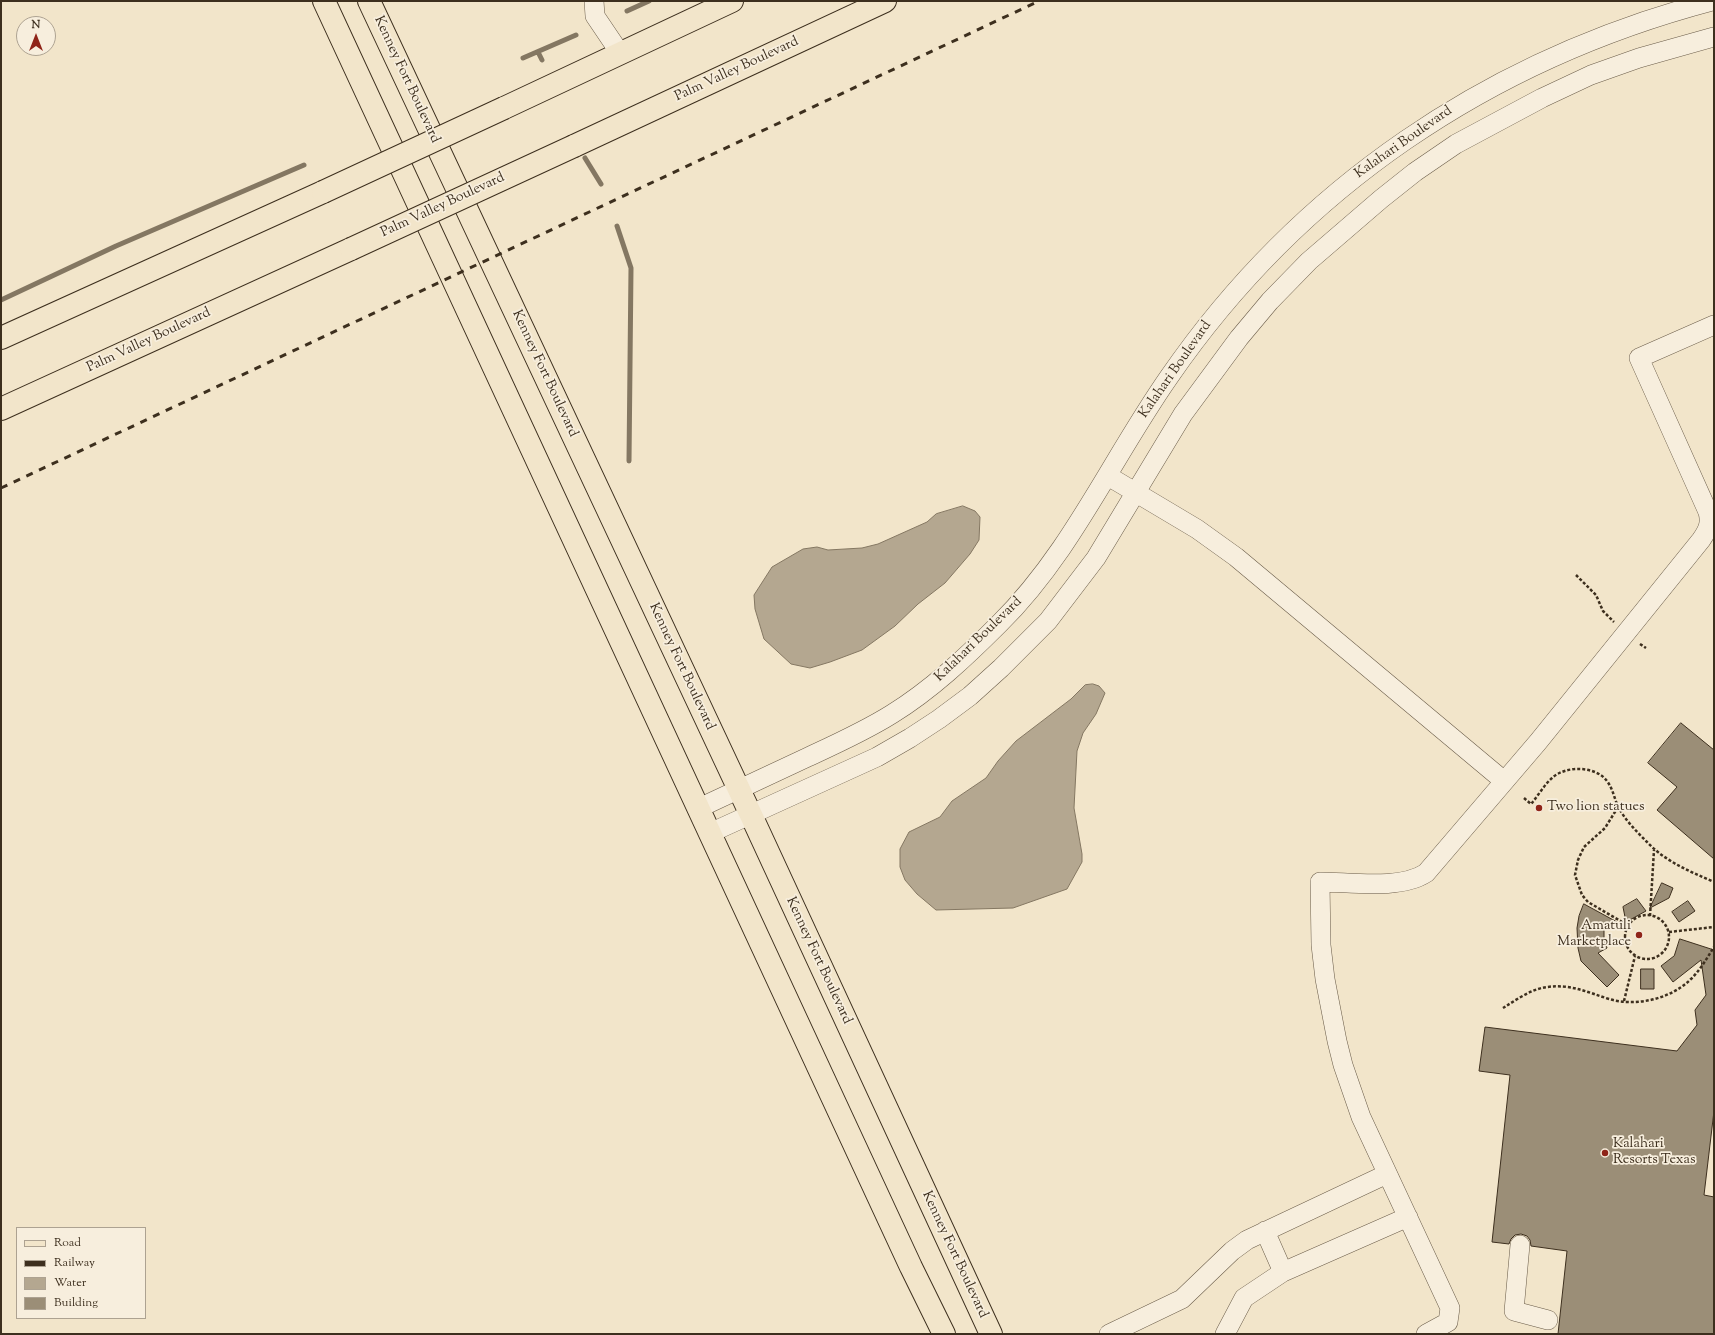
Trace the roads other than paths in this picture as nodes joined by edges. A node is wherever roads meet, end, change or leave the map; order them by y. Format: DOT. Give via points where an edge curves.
graph roads {
  1 [pos="324,1"];
  2 [pos="369,1"];
  3 [pos="594,1"];
  4 [pos="732,1"];
  5 [pos="885,1"];
  6 [pos="1712,1"];
  7 [pos="1714,37"];
  8 [pos="620,54"];
  9 [pos="1714,325"];
  10 [pos="1,338"];
  11 [pos="1,409"];
  12 [pos="1108,476"];
  13 [pos="1135,492"];
  14 [pos="1504,781"];
  15 [pos="738,790"];
  16 [pos="699,808"];
  17 [pos="751,815"];
  18 [pos="710,833"];
  19 [pos="1387,1174"];
  20 [pos="1408,1217"];
  21 [pos="1265,1231"];
  22 [pos="1520,1245"];
  23 [pos="1283,1272"];
  24 [pos="1548,1320"];
  25 [pos="944,1334"];
  26 [pos="990,1334"];
  27 [pos="1109,1334"];
  28 [pos="1225,1334"];
  29 [pos="1426,1334"];
  1 -- 16 [label="main road"];
  2 -- 15 [label="main road, Kenney Fort Boulevard"];
  3 -- 8 [label="street" via="595,16"];
  4 -- 8 [label="main road"];
  5 -- 11 [label="main road, Palm Valley Boulevard, bridge"];
  6 -- 12 [label="street, Kalahari Boulevard" via="1634,24 1525,70 1436,119 1359,173 1274,250 1212,320 1165,382"];
  7 -- 13 [label="street" via="1684,44 1591,75 1542,98 1456,144 1381,198 1309,261 1270,301 1214,370 1183,414"];
  8 -- 10 [label="main road, bridge"];
  9 -- 14 [label="street" via="1639,358 1708,512 1710,520 1706,533"];
  12 -- 13 [label="street"];
  12 -- 15 [label="street, Kalahari Boulevard" via="1064,547 1024,597 1000,624 918,697 860,732"];
  13 -- 14 [label="street" via="1197,529 1236,557"];
  13 -- 17 [label="street" via="1096,558 1069,595 1028,642 970,696 910,738 877,757"];
  14 -- 19 [label="street" via="1433,866 1419,878 1396,884 1320,882 1321,945 1337,1041 1351,1091"];
  15 -- 16 [label="street, Kalahari Boulevard"];
  15 -- 17 [label="main road, Kenney Fort Boulevard"];
  16 -- 18 [label="main road"];
  17 -- 18 [label="street"];
  17 -- 26 [label="main road, Kenney Fort Boulevard"];
  18 -- 25 [label="main road"];
  19 -- 20 [label="street"];
  19 -- 21 [label="street"];
  20 -- 23 [label="street"];
  20 -- 29 [label="street" via="1450,1308 1448,1322"];
  21 -- 23 [label="street"];
  21 -- 27 [label="street" via="1247,1240 1232,1252 1182,1299"];
  22 -- 24 [label="street" via="1514,1311"];
  23 -- 28 [label="street" via="1244,1298"];
}
